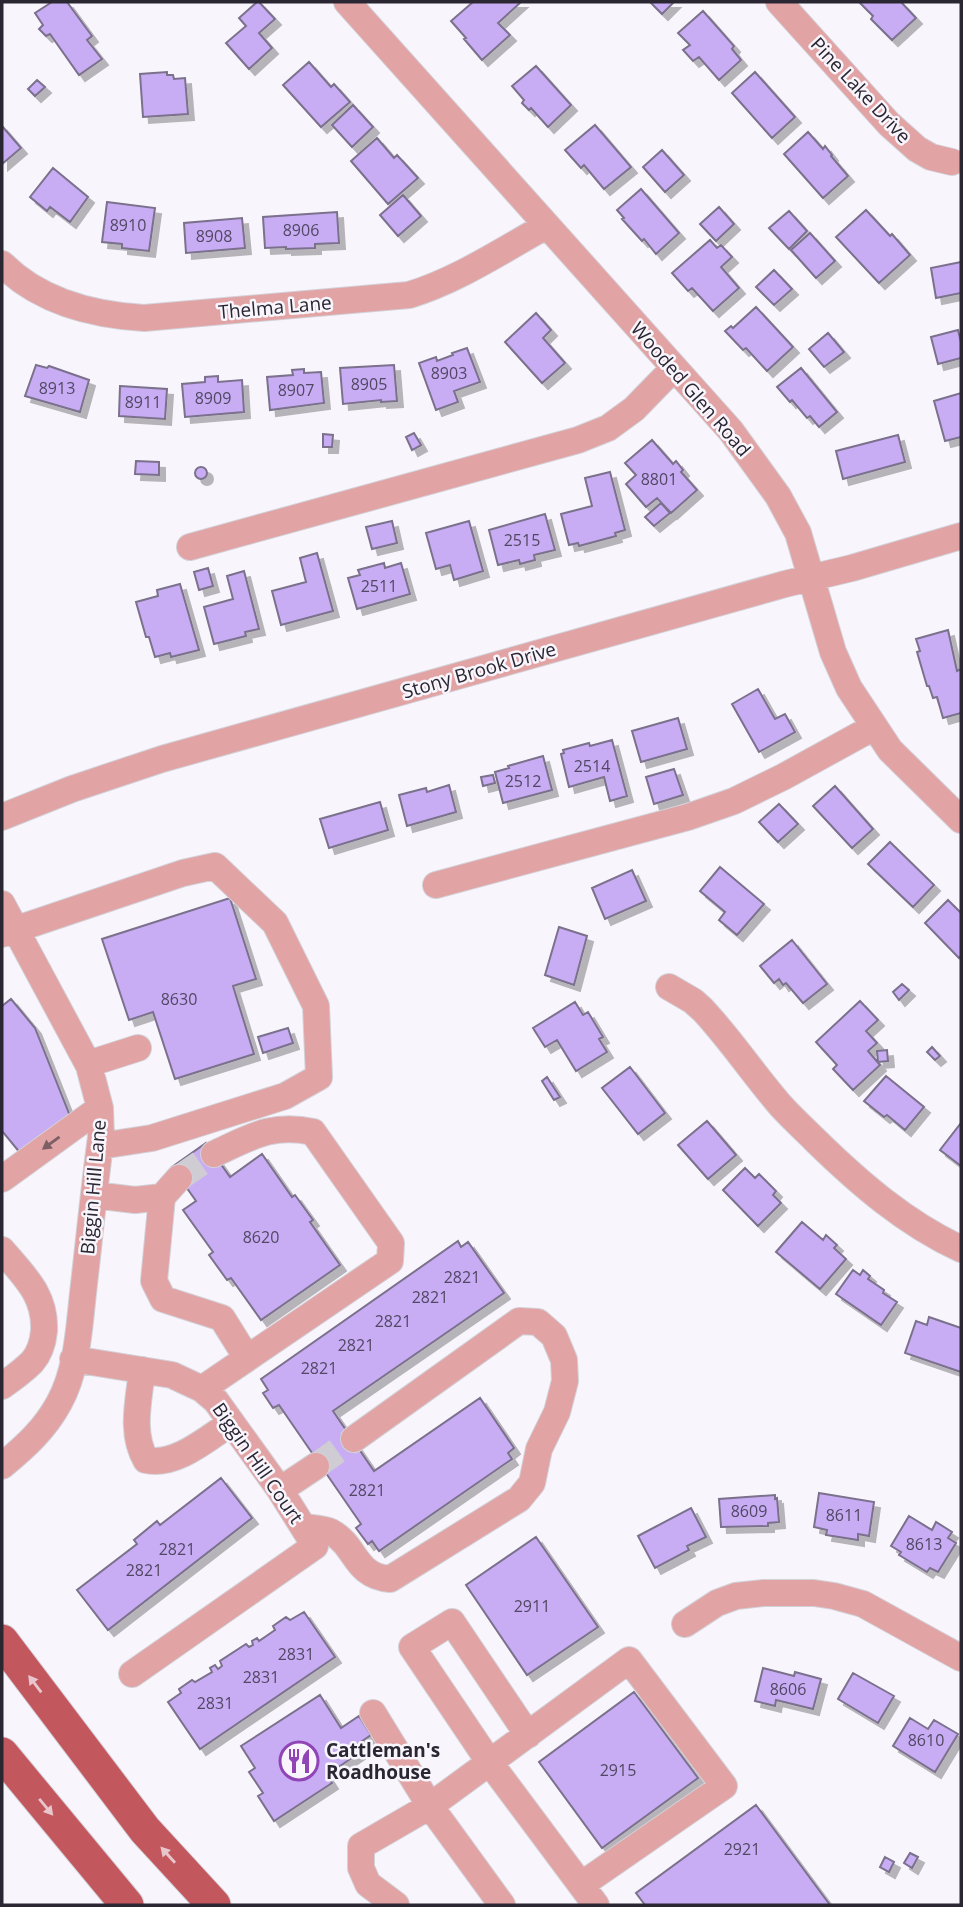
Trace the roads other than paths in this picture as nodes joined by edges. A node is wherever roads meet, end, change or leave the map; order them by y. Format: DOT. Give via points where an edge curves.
graph roads {
  1 [pos="347,2"];
  2 [pos="779,2"];
  3 [pos="952,162"];
  4 [pos="546,226"];
  5 [pos="2,264"];
  6 [pos="674,368"];
  7 [pos="961,536"];
  8 [pos="190,547"];
  9 [pos="811,578"];
  10 [pos="874,727"];
  11 [pos="2,817"];
  12 [pos="961,820"];
  13 [pos="436,885"];
  14 [pos="2,904"];
  15 [pos="8,931"];
  16 [pos="669,988"];
  17 [pos="138,1048"];
  18 [pos="88,1064"];
  19 [pos="100,1108"];
  20 [pos="100,1146"];
  21 [pos="214,1154"];
  22 [pos="2,1179"];
  23 [pos="94,1195"];
  24 [pos="961,1249"];
  25 [pos="2,1251"];
  26 [pos="247,1358"];
  27 [pos="73,1359"];
  28 [pos="142,1370"];
  29 [pos="2,1386"];
  30 [pos="201,1389"];
  31 [pos="231,1423"];
  32 [pos="354,1439"];
  33 [pos="2,1466"];
  34 [pos="316,1466"];
  35 [pos="280,1490"];
  36 [pos="309,1536"];
  37 [pos="685,1624"];
  38 [pos="2,1641"];
  39 [pos="961,1658"];
  40 [pos="132,1674"];
  41 [pos="373,1713"];
  42 [pos="528,1735"];
  43 [pos="2,1754"];
  44 [pos="490,1763"];
  45 [pos="430,1806"];
  46 [pos="588,1895"];
  47 [pos="127,1905"];
  48 [pos="214,1905"];
  49 [pos="396,1905"];
  50 [pos="502,1905"];
  1 -- 4 [label="street, Wooded Glen Road"];
  2 -- 3 [label="street, Pine Lake Drive" via="888,124 931,158"];
  4 -- 5 [label="street, Thelma Lane" via="454,278 408,295 144,318 63,303"];
  4 -- 6 [label="street, Wooded Glen Road"];
  6 -- 8 [label="street" via="634,409 608,428 578,440"];
  6 -- 9 [label="street, Wooded Glen Road" via="731,431 778,496 798,534"];
  7 -- 9 [label="street, Stony Brook Drive"];
  9 -- 10 [label="street, Wooded Glen Road" via="833,653"];
  9 -- 11 [label="street, Stony Brook Drive" via="162,759"];
  10 -- 12 [label="street, Wooded Glen Road" via="890,750"];
  10 -- 13 [label="street" via="734,801"];
  14 -- 15 [label="street, Biggin Hill Lane"];
  15 -- 18 [label="street, Biggin Hill Lane"];
  15 -- 20 [label="street" via="215,866 275,923 316,1006 319,1077 285,1096 152,1138"];
  16 -- 24 [label="street" via="703,1010 783,1107 838,1162 914,1224"];
  17 -- 18 [label="street"];
  18 -- 19 [label="street, Biggin Hill Lane"];
  19 -- 20 [label="street, Biggin Hill Lane"];
  19 -- 22 [label="street, one-way"];
  20 -- 23 [label="street, Biggin Hill Lane"];
  21 -- 26 [label="street" via="268,1130 293,1127 313,1132 391,1243 390,1261"];
  23 -- 26 [label="street" via="135,1199 171,1188 154,1281 163,1299 222,1318"];
  23 -- 27 [label="street, Biggin Hill Lane"];
  25 -- 29 [label="street" via="35,1290 45,1318 37,1355"];
  26 -- 30 [label="street"];
  27 -- 28 [label="street, Biggin Hill Court"];
  27 -- 33 [label="street, Biggin Hill Lane" via="69,1382 47,1423"];
  28 -- 30 [label="street, Biggin Hill Court" via="173,1375"];
  28 -- 31 [label="street" via="136,1424 139,1448 146,1460 172,1459"];
  30 -- 31 [label="street, Biggin Hill Court"];
  31 -- 35 [label="street, Biggin Hill Court"];
  32 -- 36 [label="street" via="519,1321 538,1322 554,1336 564,1360 565,1381 532,1483 519,1499 390,1579 369,1573 330,1531"];
  34 -- 35 [label="street"];
  35 -- 36 [label="street, Biggin Hill Court"];
  36 -- 40 [label="street"];
  37 -- 39 [label="street" via="717,1602 736,1596 834,1595 863,1604"];
  48 -- 38 [label="main road, one-way" via="145,1830"];
  41 -- 45 [label="street"];
  42 -- 44 [label="street"];
  42 -- 44 [label="street" via="452,1622 412,1647"];
  42 -- 46 [label="street" via="629,1660 724,1786"];
  43 -- 47 [label="main road, one-way"];
  44 -- 45 [label="street"];
  44 -- 46 [label="street"];
  45 -- 49 [label="street" via="361,1846 360,1868 368,1884"];
  45 -- 50 [label="street"];
}
